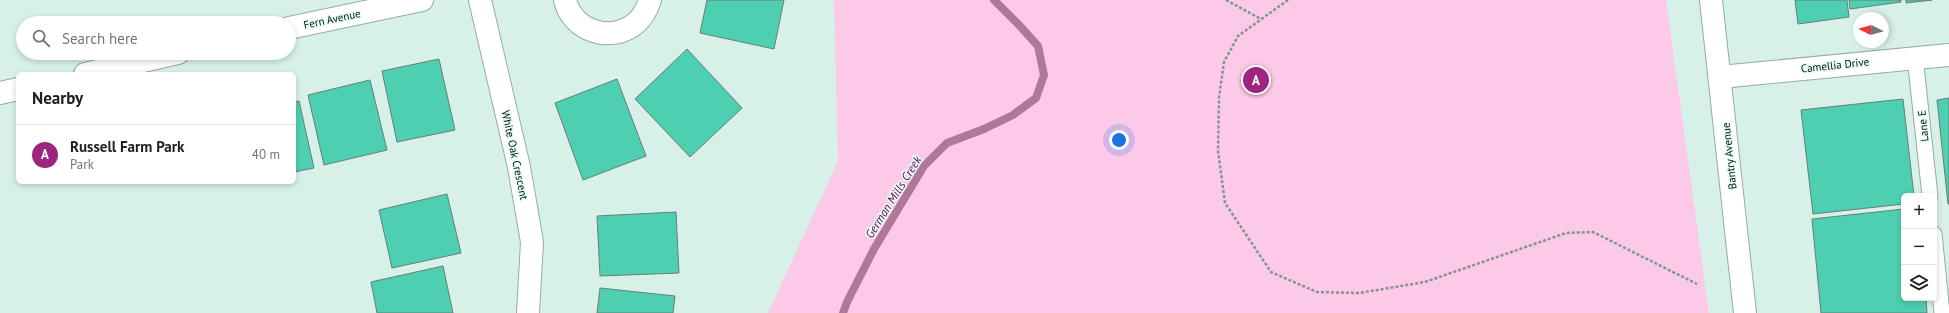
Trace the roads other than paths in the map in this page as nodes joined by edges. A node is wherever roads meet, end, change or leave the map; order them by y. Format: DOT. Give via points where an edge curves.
graph roads {
  1 [pos="422,0"];
  2 [pos="480,0"];
  3 [pos="565,0"];
  4 [pos="650,0"];
  5 [pos="1711,0"];
  6 [pos="296,27"];
  7 [pos="1949,55"];
  8 [pos="1915,57"];
  9 [pos="147,60"];
  10 [pos="94,72"];
  11 [pos="1720,77"];
  12 [pos="16,89"];
  13 [pos="0,93"];
  14 [pos="1930,193"];
  15 [pos="1937,264"];
  16 [pos="528,313"];
  17 [pos="1745,313"];
  18 [pos="1942,313"];
  1 -- 6 [label="street, Fern Avenue"];
  2 -- 16 [label="street, White Oak Crescent" via="519,168 532,242"];
  3 -- 4 [label="street" via="571,15 582,26 595,32 609,34 623,31 636,23"];
  5 -- 11 [label="street, Bantry Avenue"];
  7 -- 8 [label="street, Camellia Drive"];
  8 -- 11 [label="street, Camellia Drive"];
  8 -- 14 [label="lane, Lane E"];
  9 -- 10 [label="street"];
  11 -- 17 [label="street, Bantry Avenue"];
  12 -- 13 [label="street"];
  15 -- 18 [label="lane"];
}
